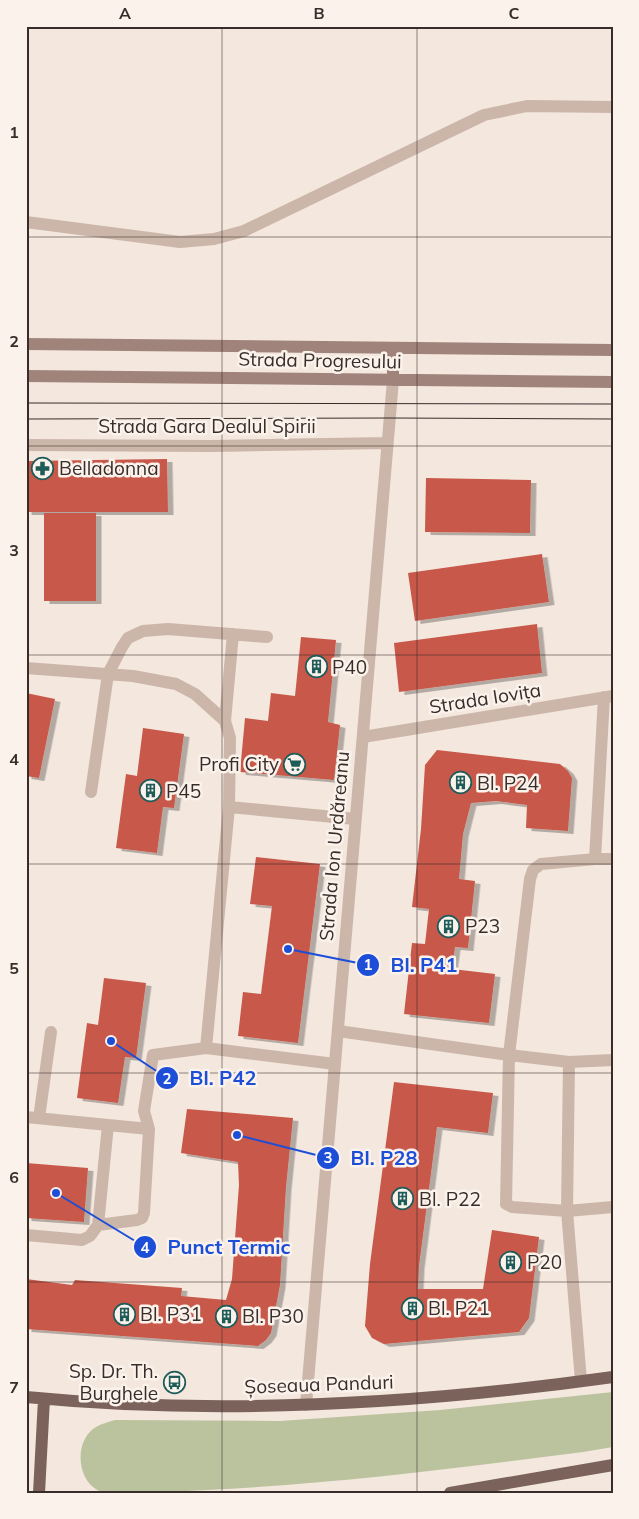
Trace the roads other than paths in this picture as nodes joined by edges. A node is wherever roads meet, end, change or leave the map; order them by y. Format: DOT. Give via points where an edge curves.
graph roads {
  1 [pos="613,107"];
  2 [pos="26,222"];
  3 [pos="26,344"];
  4 [pos="393,349"];
  5 [pos="613,350"];
  6 [pos="26,376"];
  7 [pos="393,380"];
  8 [pos="613,382"];
  9 [pos="387,443"];
  10 [pos="26,445"];
  11 [pos="233,634"];
  12 [pos="267,637"];
  13 [pos="26,668"];
  14 [pos="108,674"];
  15 [pos="608,696"];
  16 [pos="225,721"];
  17 [pos="362,737"];
  18 [pos="91,792"];
  19 [pos="229,807"];
  20 [pos="356,820"];
  21 [pos="595,859"];
  22 [pos="613,859"];
  23 [pos="338,1031"];
  24 [pos="50,1032"];
  25 [pos="206,1048"];
  26 [pos="509,1055"];
  27 [pos="613,1060"];
  28 [pos="569,1062"];
  29 [pos="335,1064"];
  30 [pos="26,1117"];
  31 [pos="40,1118"];
  32 [pos="108,1124"];
  33 [pos="149,1129"];
  34 [pos="613,1207"];
  35 [pos="567,1211"];
  36 [pos="98,1225"];
  37 [pos="26,1235"];
  38 [pos="613,1377"];
  39 [pos="581,1381"];
  40 [pos="26,1397"];
  41 [pos="44,1399"];
  42 [pos="306,1405"];
  43 [pos="613,1466"];
  44 [pos="458,1492"];
  45 [pos="39,1493"];
  1 -- 2 [label="street" via="527,106 484,116 244,231 214,239 180,242"];
  3 -- 4 [label="main road, Strada Progresului"];
  4 -- 5 [label="main road, Strada Progresului"];
  4 -- 7 [label="main road"];
  6 -- 7 [label="main road, Strada Progresului"];
  7 -- 8 [label="main road, Strada Progresului"];
  7 -- 9 [label="street, Strada Ion Urdăreanu"];
  9 -- 10 [label="street, Strada Gara Dealul Spirii"];
  9 -- 17 [label="street, Strada Ion Urdăreanu"];
  11 -- 12 [label="street"];
  11 -- 14 [label="street" via="168,629 144,631 128,638"];
  11 -- 16 [label="street"];
  13 -- 14 [label="street"];
  14 -- 16 [label="street" via="176,684 195,694"];
  14 -- 18 [label="street"];
  15 -- 17 [label="street, Strada Iovița"];
  15 -- 21 [label="street"];
  16 -- 19 [label="street" via="230,738"];
  17 -- 20 [label="street, Strada Ion Urdăreanu"];
  19 -- 20 [label="street"];
  19 -- 25 [label="street"];
  20 -- 23 [label="street, Strada Ion Urdăreanu"];
  21 -- 22 [label="street"];
  21 -- 26 [label="street" via="541,864 533,870"];
  23 -- 26 [label="street"];
  23 -- 29 [label="street, Strada Ion Urdăreanu"];
  24 -- 31 [label="street"];
  25 -- 29 [label="street"];
  25 -- 33 [label="street" via="153,1055 144,1112"];
  26 -- 28 [label="street"];
  26 -- 35 [label="street" via="506,1204"];
  27 -- 28 [label="street"];
  28 -- 35 [label="street"];
  29 -- 42 [label="street, Strada Ion Urdăreanu"];
  30 -- 31 [label="street"];
  31 -- 32 [label="street"];
  32 -- 33 [label="street"];
  32 -- 36 [label="street"];
  33 -- 36 [label="street" via="142,1218"];
  34 -- 35 [label="street"];
  35 -- 39 [label="street"];
  36 -- 37 [label="street" via="90,1236 82,1240"];
  38 -- 39 [label="main road, Șoseaua Panduri"];
  39 -- 42 [label="main road, Șoseaua Panduri" via="424,1398"];
  40 -- 41 [label="main road, Șoseaua Panduri"];
  41 -- 42 [label="main road, Șoseaua Panduri" via="171,1407"];
  41 -- 45 [label="main road"];
  43 -- 44 [label="main road"];
}
